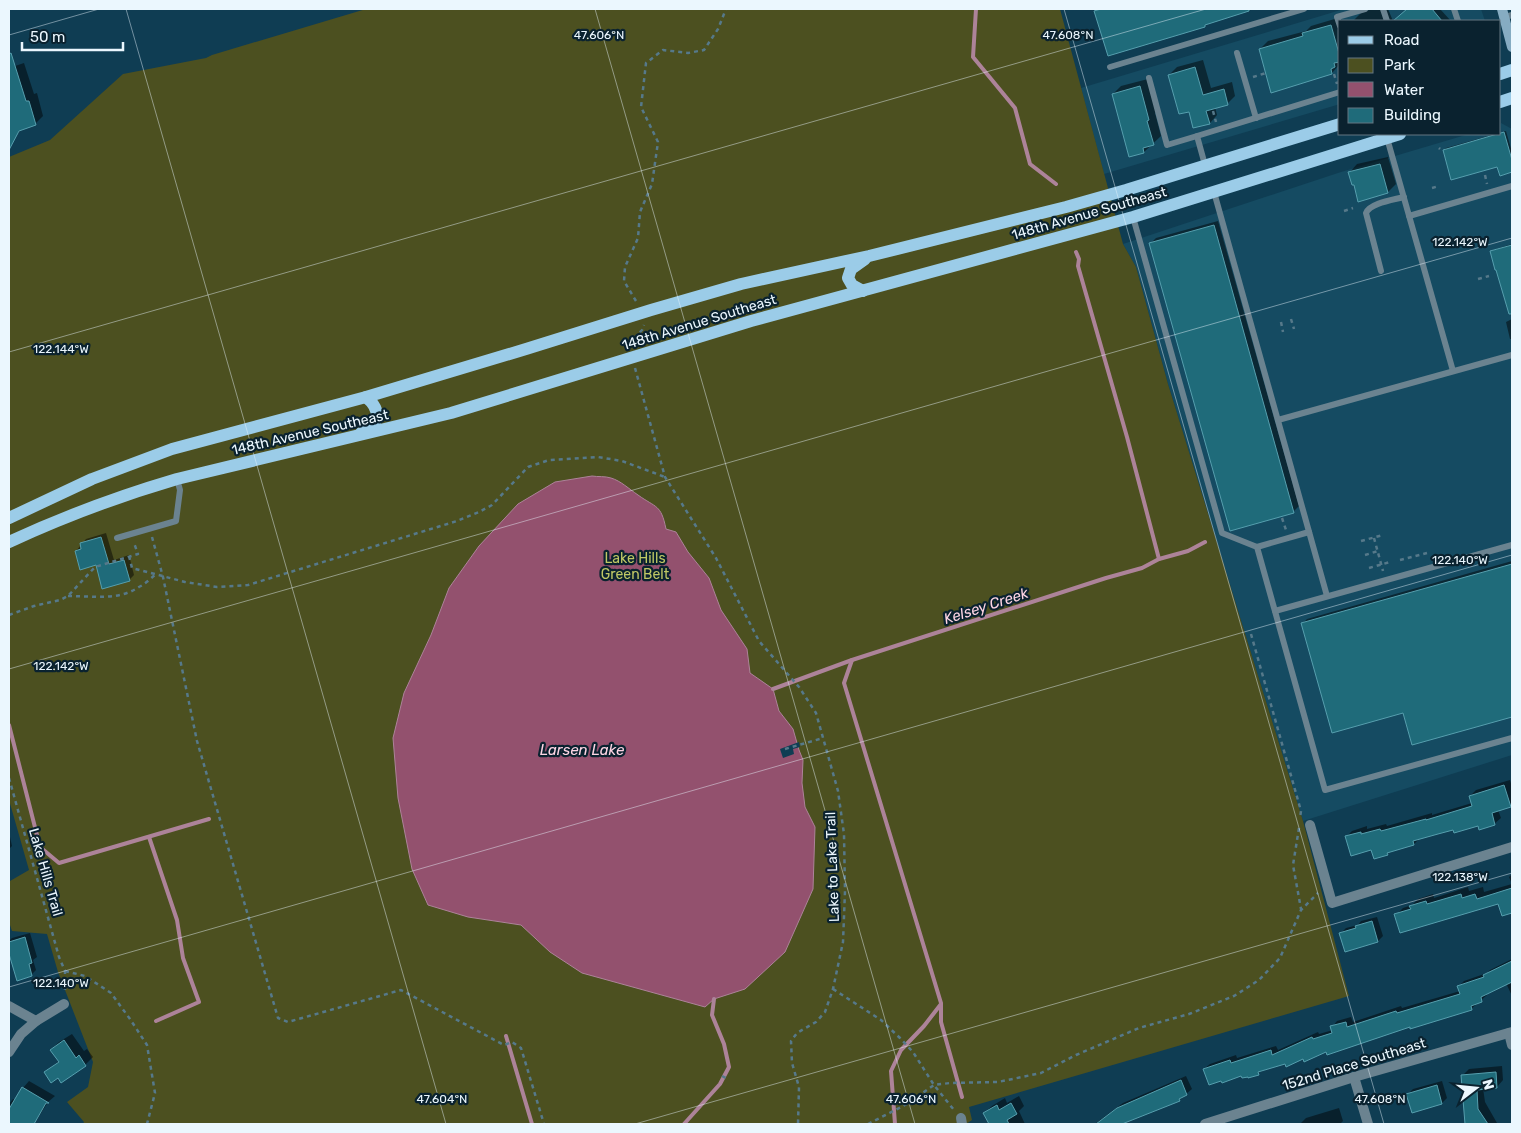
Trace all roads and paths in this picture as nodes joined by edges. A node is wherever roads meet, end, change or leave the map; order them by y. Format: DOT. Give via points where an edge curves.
graph roads {
  1 [pos="726,9"];
  2 [pos="1304,9"];
  3 [pos="1365,9"];
  4 [pos="1506,14"];
  5 [pos="1338,20"];
  6 [pos="1512,47"];
  7 [pos="1237,53"];
  8 [pos="1110,67"];
  9 [pos="1266,73"];
  10 [pos="1334,74"];
  11 [pos="1252,77"];
  12 [pos="1149,78"];
  13 [pos="1338,89"];
  14 [pos="1213,111"];
  15 [pos="1256,118"];
  16 [pos="1216,124"];
  17 [pos="1338,125"];
  18 [pos="1197,136"];
  19 [pos="1394,136"];
  20 [pos="1205,166"];
  21 [pos="1485,175"];
  22 [pos="1487,185"];
  23 [pos="1438,186"];
  24 [pos="1512,186"];
  25 [pos="1432,188"];
  26 [pos="1214,192"];
  27 [pos="1404,197"];
  28 [pos="1353,208"];
  29 [pos="1344,211"];
  30 [pos="1409,216"];
  31 [pos="1133,217"];
  32 [pos="869,256"];
  33 [pos="1381,272"];
  34 [pos="1489,276"];
  35 [pos="1478,279"];
  36 [pos="863,291"];
  37 [pos="635,299"];
  38 [pos="1292,319"];
  39 [pos="643,321"];
  40 [pos="1280,322"];
  41 [pos="1294,329"];
  42 [pos="1283,332"];
  43 [pos="628,348"];
  44 [pos="1512,355"];
  45 [pos="635,370"];
  46 [pos="1453,371"];
  47 [pos="366,397"];
  48 [pos="1278,420"];
  49 [pos="346,440"];
  50 [pos="665,476"];
  51 [pos="177,479"];
  52 [pos="9,518"];
  53 [pos="1282,518"];
  54 [pos="149,529"];
  55 [pos="1286,530"];
  56 [pos="1309,532"];
  57 [pos="132,534"];
  58 [pos="1383,535"];
  59 [pos="117,538"];
  60 [pos="1374,538"];
  61 [pos="1361,541"];
  62 [pos="9,542"];
  63 [pos="1512,545"];
  64 [pos="1257,547"];
  65 [pos="1378,551"];
  66 [pos="1427,553"];
  67 [pos="1365,555"];
  68 [pos="129,556"];
  69 [pos="1400,560"];
  70 [pos="1390,562"];
  71 [pos="1381,565"];
  72 [pos="1369,568"];
  73 [pos="1383,571"];
  74 [pos="155,575"];
  75 [pos="163,577"];
  76 [pos="68,596"];
  77 [pos="1327,596"];
  78 [pos="1275,611"];
  79 [pos="9,615"];
  80 [pos="1251,634"];
  81 [pos="823,738"];
  82 [pos="1512,738"];
  83 [pos="785,749"];
  84 [pos="9,778"];
  85 [pos="1300,819"];
  86 [pos="1310,825"];
  87 [pos="1299,827"];
  88 [pos="1512,847"];
  89 [pos="1328,889"];
  90 [pos="1301,910"];
  91 [pos="65,971"];
  92 [pos="833,989"];
  93 [pos="64,1004"];
  94 [pos="9,1006"];
  95 [pos="36,1021"];
  96 [pos="1510,1032"];
  97 [pos="1512,1045"];
  98 [pos="9,1052"];
  99 [pos="722,1076"];
  100 [pos="1354,1077"];
  101 [pos="726,1078"];
  102 [pos="934,1085"];
  103 [pos="961,1121"];
  104 [pos="147,1124"];
  105 [pos="544,1124"];
  106 [pos="798,1124"];
  107 [pos="868,1124"];
  108 [pos="1205,1124"];
  109 [pos="1368,1124"];
  1 -- 37 [label="path" via="704,50 688,53 663,50 646,63 641,107 658,142 652,184 640,212 638,238 625,267 624,281"];
  2 -- 8 [label="lane"];
  3 -- 5 [label="lane" via="1337,17"];
  4 -- 6 [label="street"];
  7 -- 15 [label="lane"];
  9 -- 11 [label="path"];
  10 -- 13 [label="path"];
  12 -- 18 [label="lane" via="1167,145"];
  13 -- 15 [label="lane"];
  14 -- 16 [label="path"];
  15 -- 18 [label="lane"];
  17 -- 20 [label="main road, 148th Avenue Southeast"];
  18 -- 20 [label="lane"];
  19 -- 26 [label="main road, 148th Avenue Southeast"];
  19 -- 27 [label="lane"];
  20 -- 32 [label="main road, 148th Avenue Southeast" via="1066,206"];
  21 -- 22 [label="path"];
  23 -- 25 [label="path"];
  24 -- 30 [label="lane"];
  26 -- 31 [label="main road, 148th Avenue Southeast"];
  26 -- 48 [label="lane"];
  27 -- 30 [label="lane"];
  27 -- 33 [label="lane" via="1366,210"];
  28 -- 29 [label="path"];
  30 -- 46 [label="lane"];
  31 -- 36 [label="main road, 148th Avenue Southeast"];
  31 -- 64 [label="lane" via="1222,533"];
  32 -- 36 [label="main road" via="849,274 850,282"];
  32 -- 47 [label="main road, 148th Avenue Southeast" via="741,284 669,304"];
  34 -- 35 [label="path"];
  36 -- 49 [label="main road, 148th Avenue Southeast" via="751,321 451,413"];
  38 -- 41 [label="path"];
  39 -- 43 [label="path" via="642,330"];
  40 -- 42 [label="path"];
  44 -- 46 [label="lane"];
  45 -- 50 [label="path"];
  46 -- 48 [label="lane"];
  47 -- 49 [label="main road" via="376,410 373,426"];
  47 -- 52 [label="main road, 148th Avenue Southeast" via="172,449 92,479"];
  48 -- 56 [label="lane"];
  49 -- 51 [label="main road, 148th Avenue Southeast"];
  50 -- 75 [label="path" via="622,461 598,457 549,460 528,467 492,505 479,512 248,585 217,587"];
  50 -- 81 [label="path, Lake to Lake Trail" via="716,558 759,641 800,688 816,712"];
  51 -- 54 [label="lane" via="180,490 176,521"];
  51 -- 62 [label="main road, 148th Avenue Southeast" via="100,504"];
  53 -- 55 [label="path"];
  54 -- 57 [label="lane"];
  54 -- 75 [label="path"];
  56 -- 64 [label="lane"];
  56 -- 77 [label="lane"];
  57 -- 59 [label="lane"];
  57 -- 68 [label="path" via="138,554"];
  58 -- 60 [label="path"];
  60 -- 61 [label="path"];
  60 -- 65 [label="path"];
  63 -- 77 [label="lane"];
  64 -- 78 [label="lane"];
  65 -- 67 [label="path"];
  65 -- 71 [label="path"];
  66 -- 69 [label="path"];
  68 -- 74 [label="path" via="132,568"];
  68 -- 76 [label="path" via="95,567"];
  70 -- 71 [label="path"];
  71 -- 72 [label="path"];
  71 -- 73 [label="path"];
  74 -- 75 [label="path"];
  74 -- 76 [label="path" via="139,588 121,596"];
  75 -- 105 [label="path" via="197,741 278,1018 288,1022 401,990 504,1045 512,1042 520,1048"];
  76 -- 79 [label="path"];
  77 -- 78 [label="lane"];
  78 -- 82 [label="lane" via="1325,790"];
  80 -- 85 [label="path" via="1301,811"];
  81 -- 83 [label="path"];
  81 -- 92 [label="path, Lake to Lake Trail" via="838,791 844,834 843,942"];
  84 -- 91 [label="path, Lake Hills Trail"];
  86 -- 89 [label="street"];
  87 -- 90 [label="path" via="1293,865"];
  88 -- 89 [label="street" via="1332,903"];
  89 -- 90 [label="path" via="1320,891"];
  90 -- 102 [label="path" via="1280,958 1259,980 1234,996 1189,1014 1139,1028 1042,1072 998,1082"];
  91 -- 93 [label="path, Lake Hills Trail"];
  91 -- 104 [label="path" via="85,976 111,993 147,1045 156,1093"];
  92 -- 102 [label="path" via="881,1020 900,1038"];
  92 -- 106 [label="path, Lake to Lake Trail" via="825,1012 791,1041 792,1063 799,1087"];
  93 -- 95 [label="street"];
  94 -- 95 [label="street"];
  95 -- 98 [label="street"];
  96 -- 97 [label="street"];
  96 -- 100 [label="street, 152nd Place Southeast"];
  99 -- 101 [label="path"];
  100 -- 108 [label="street, 152nd Place Southeast"];
  100 -- 109 [label="street"];
  102 -- 103 [label="path"];
  102 -- 107 [label="path" via="887,1116"];
}
